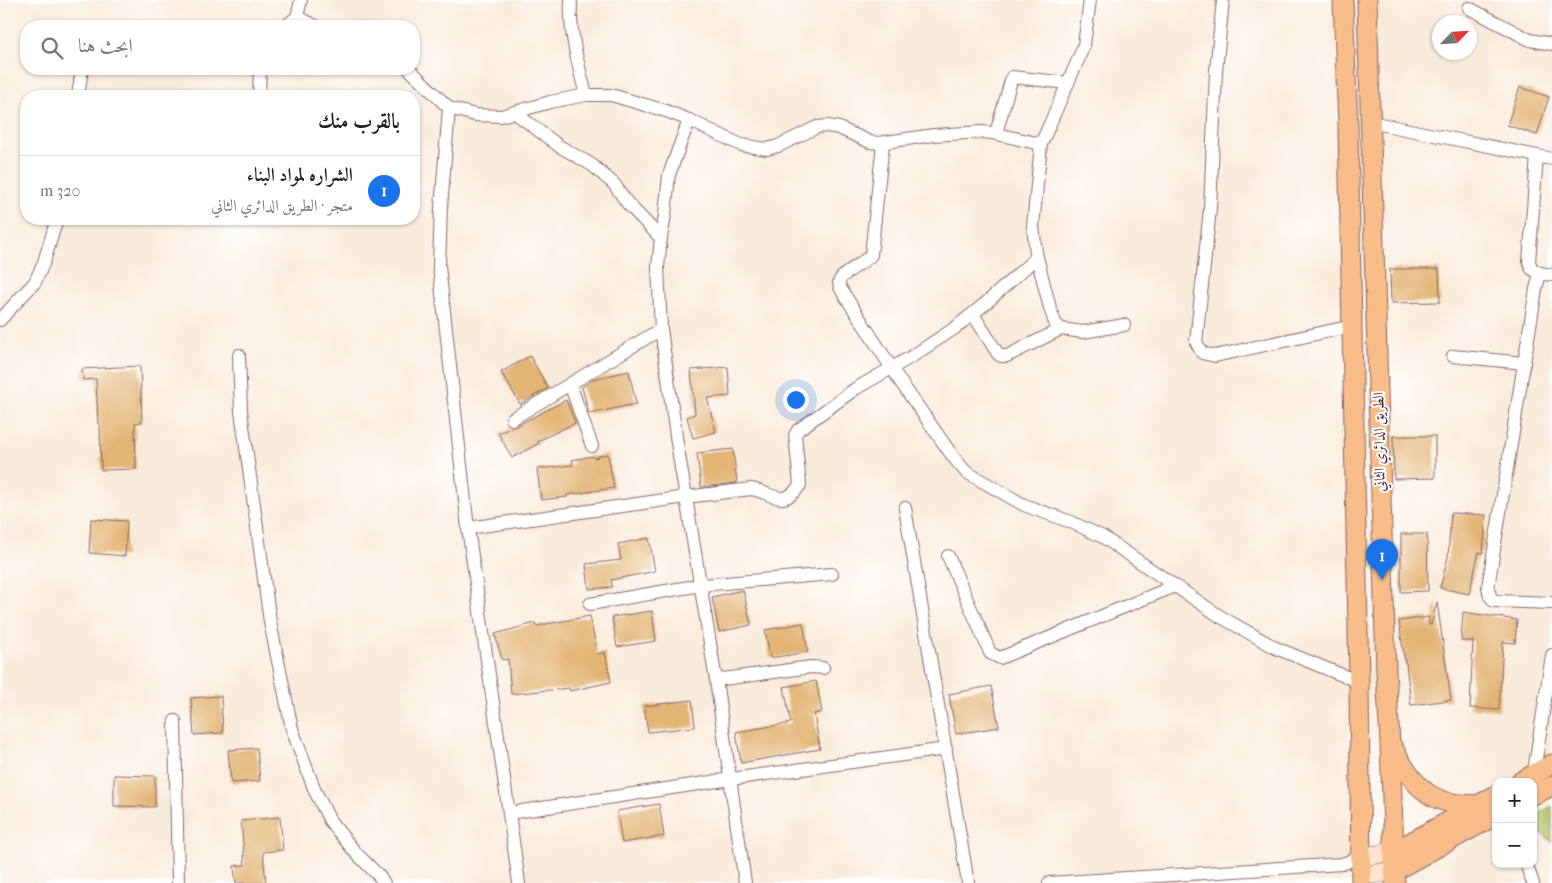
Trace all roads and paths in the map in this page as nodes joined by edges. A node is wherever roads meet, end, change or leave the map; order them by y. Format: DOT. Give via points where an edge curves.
graph roads {
  1 [pos="301,0"];
  2 [pos="570,0"];
  3 [pos="1090,0"];
  4 [pos="1222,0"];
  5 [pos="1343,0"];
  6 [pos="1367,0"];
  7 [pos="1469,8"];
  8 [pos="297,17"];
  9 [pos="293,20"];
  10 [pos="303,20"];
  11 [pos="1552,44"];
  12 [pos="81,75"];
  13 [pos="260,75"];
  14 [pos="415,75"];
  15 [pos="1068,83"];
  16 [pos="79,90"];
  17 [pos="259,90"];
  18 [pos="586,95"];
  19 [pos="449,108"];
  20 [pos="514,112"];
  21 [pos="689,120"];
  22 [pos="1370,122"];
  23 [pos="996,134"];
  24 [pos="882,143"];
  25 [pos="1041,144"];
  26 [pos="1537,156"];
  27 [pos="1552,159"];
  28 [pos="55,225"];
  29 [pos="661,238"];
  30 [pos="1037,257"];
  31 [pos="1546,274"];
  32 [pos="973,314"];
  33 [pos="0,320"];
  34 [pos="1124,325"];
  35 [pos="1352,326"];
  36 [pos="661,329"];
  37 [pos="1061,329"];
  38 [pos="239,355"];
  39 [pos="1453,356"];
  40 [pos="1524,363"];
  41 [pos="892,368"];
  42 [pos="570,384"];
  43 [pos="512,419"];
  44 [pos="592,446"];
  45 [pos="686,497"];
  46 [pos="905,508"];
  47 [pos="468,528"];
  48 [pos="948,556"];
  49 [pos="832,574"];
  50 [pos="701,585"];
  51 [pos="1175,586"];
  52 [pos="1552,603"];
  53 [pos="590,604"];
  54 [pos="1552,655"];
  55 [pos="823,668"];
  56 [pos="716,680"];
  57 [pos="1359,682"];
  58 [pos="175,721"];
  59 [pos="1390,743"];
  60 [pos="946,749"];
  61 [pos="1552,764"];
  62 [pos="1528,778"];
  63 [pos="1530,778"];
  64 [pos="730,779"];
  65 [pos="1552,786"];
  66 [pos="1537,793"];
  67 [pos="1492,797"];
  68 [pos="1479,805"];
  69 [pos="509,813"];
  70 [pos="1492,818"];
  71 [pos="1393,852"];
  72 [pos="1360,857"];
  73 [pos="1342,864"];
  74 [pos="1527,868"];
  75 [pos="1395,877"];
  76 [pos="1361,880"];
  77 [pos="178,883"];
  78 [pos="384,883"];
  79 [pos="519,883"];
  80 [pos="745,883"];
  81 [pos="968,883"];
  82 [pos="1050,883"];
  83 [pos="1533,883"];
  1 -- 8 [label="street"];
  2 -- 18 [label="street" via="575,52"];
  3 -- 15 [label="street" via="1084,45"];
  4 -- 35 [label="street" via="1210,208 1196,342 1202,353 1215,356"];
  5 -- 35 [label="main road, الطريق الدائري الثاني"];
  6 -- 22 [label="main road, الطريق الدائري الثاني"];
  7 -- 11 [label="street" via="1530,40"];
  8 -- 9 [label="street"];
  8 -- 10 [label="street"];
  12 -- 16 [label="street"];
  13 -- 17 [label="street"];
  14 -- 19 [label="street"];
  15 -- 23 [label="street" via="1012,77"];
  15 -- 25 [label="street"];
  18 -- 20 [label="street"];
  18 -- 21 [label="street" via="611,94"];
  19 -- 20 [label="street" via="474,115 501,116"];
  19 -- 47 [label="street" via="439,266"];
  20 -- 29 [label="street" via="559,146 592,165 614,184 628,204"];
  21 -- 24 [label="street" via="741,144 768,150 817,127 828,126 870,142"];
  21 -- 29 [label="street" via="669,175"];
  22 -- 26 [label="street"];
  22 -- 59 [label="main road, الطريق الدائري الثاني"];
  23 -- 24 [label="street" via="934,135"];
  23 -- 25 [label="street"];
  24 -- 41 [label="street" via="871,255 838,283"];
  25 -- 30 [label="street" via="1033,226"];
  26 -- 27 [label="street"];
  26 -- 31 [label="street" via="1529,262 1532,269"];
  28 -- 33 [label="street" via="35,282"];
  29 -- 36 [label="street" via="658,267"];
  30 -- 32 [label="street"];
  30 -- 37 [label="street" via="1055,323"];
  31 -- 40 [label="street"];
  32 -- 37 [label="street" via="1001,356"];
  32 -- 41 [label="street"];
  34 -- 37 [label="street" via="1082,332"];
  35 -- 57 [label="main road, الطريق الدائري الثاني"];
  36 -- 42 [label="street"];
  36 -- 45 [label="street"];
  38 -- 78 [label="street" via="241,411 268,603 292,728 315,792 330,821"];
  39 -- 40 [label="street"];
  40 -- 52 [label="street" via="1488,587 1494,601"];
  41 -- 45 [label="street" via="855,389 798,430 795,435 800,485 795,493 786,498 774,498 751,489"];
  41 -- 51 [label="street" via="966,472 1024,505 1103,537"];
  42 -- 43 [label="street"];
  42 -- 44 [label="street"];
  45 -- 47 [label="street"];
  45 -- 50 [label="street"];
  46 -- 60 [label="street"];
  47 -- 69 [label="street"];
  48 -- 51 [label="street" via="990,653 1000,658"];
  49 -- 50 [label="street"];
  50 -- 53 [label="street"];
  50 -- 56 [label="street"];
  51 -- 57 [label="street" via="1276,648"];
  54 -- 62 [label="street"];
  55 -- 56 [label="street"];
  56 -- 64 [label="street"];
  57 -- 72 [label="main road, الطريق الدائري الثاني"];
  58 -- 77 [label="street"];
  59 -- 68 [label="main road" via="1408,773 1432,796 1444,802"];
  59 -- 71 [label="main road, الطريق الدائري الثاني"];
  60 -- 64 [label="street"];
  60 -- 81 [label="street"];
  61 -- 63 [label="main road"];
  64 -- 69 [label="street"];
  64 -- 80 [label="street"];
  65 -- 66 [label="main road"];
  67 -- 68 [label="main road"];
  68 -- 71 [label="main road"];
  69 -- 79 [label="street"];
  70 -- 75 [label="main road"];
  71 -- 72 [label="main road"];
  71 -- 75 [label="main road, الطريق الدائري الثاني"];
  72 -- 73 [label="street"];
  72 -- 76 [label="main road, الطريق الدائري الثاني"];
  73 -- 76 [label="street"];
  73 -- 82 [label="street"];
  74 -- 83 [label="street"];
  75 -- 76 [label="main road"];
}
